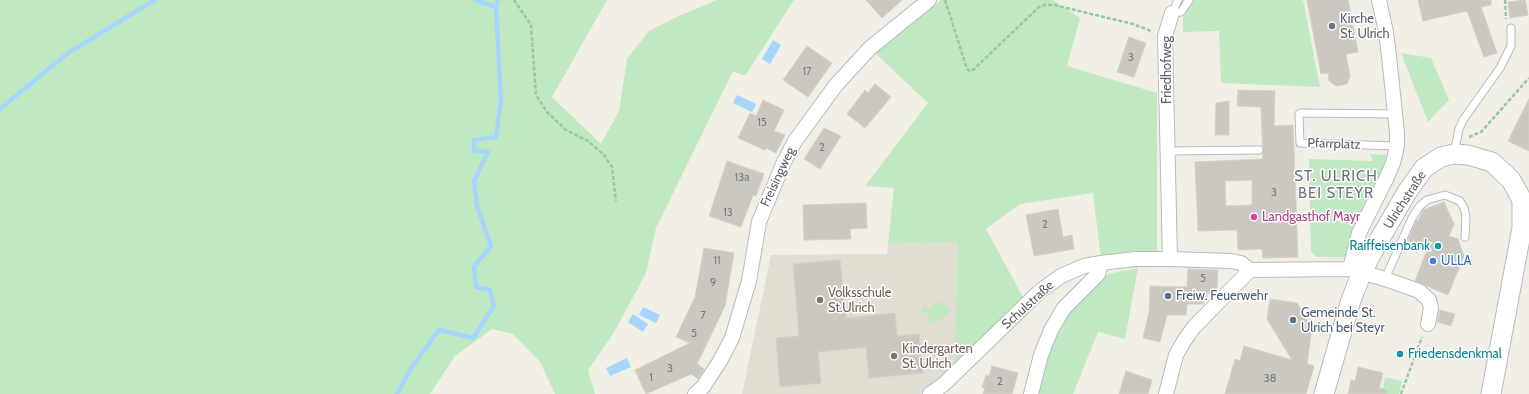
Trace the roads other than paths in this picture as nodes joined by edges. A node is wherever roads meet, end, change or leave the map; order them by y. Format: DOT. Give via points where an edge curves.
graph roads {
  1 [pos="929,0"];
  2 [pos="1178,0"];
  3 [pos="1189,0"];
  4 [pos="1378,0"];
  5 [pos="1172,13"];
  6 [pos="1511,28"];
  7 [pos="1395,114"];
  8 [pos="1396,146"];
  9 [pos="1455,147"];
  10 [pos="1259,150"];
  11 [pos="1168,151"];
  12 [pos="1465,237"];
  13 [pos="1170,259"];
  14 [pos="1101,263"];
  15 [pos="1250,270"];
  16 [pos="1356,271"];
  17 [pos="1385,279"];
  18 [pos="1428,324"];
  19 [pos="695,394"];
  20 [pos="930,394"];
  21 [pos="1030,394"];
  22 [pos="1166,394"];
  23 [pos="1324,394"];
  24 [pos="1491,394"];
  1 -- 19 [label="street, Freisingweg" via="870,48 836,86 795,141 759,222 749,281 732,338 703,387"];
  2 -- 5 [label="lane"];
  3 -- 5 [label="lane" via="1181,12"];
  4 -- 7 [label="street" via="1386,32"];
  5 -- 11 [label="street, Friedhofweg" via="1165,36"];
  6 -- 9 [label="lane" via="1510,46 1506,56 1463,120"];
  7 -- 8 [label="street"];
  7 -- 8 [label="lane, Pfarrplatz" via="1299,114 1300,143"];
  8 -- 16 [label="street" via="1393,163 1359,233"];
  9 -- 16 [label="street, Ulrichstraße" via="1432,162 1416,177"];
  9 -- 24 [label="street, Ulrichstraße" via="1468,155 1492,162 1511,180 1522,200 1522,228"];
  10 -- 11 [label="lane"];
  11 -- 13 [label="street, Friedhofweg"];
  12 -- 17 [label="lane" via="1466,216 1460,201 1445,195 1427,200 1412,218"];
  13 -- 14 [label="street, Schulstraße" via="1135,259"];
  13 -- 15 [label="street" via="1230,261 1241,263"];
  14 -- 20 [label="street, Schulstraße" via="1084,266 1061,276 1040,291 943,385"];
  14 -- 21 [label="street" via="1098,274 1064,308 1051,330"];
  15 -- 16 [label="street"];
  15 -- 22 [label="street" via="1194,327 1184,341 1176,355"];
  16 -- 17 [label="street"];
  16 -- 23 [label="street, Ulrichstraße" via="1350,303"];
  17 -- 18 [label="street" via="1412,287 1425,295 1431,308"];
}
